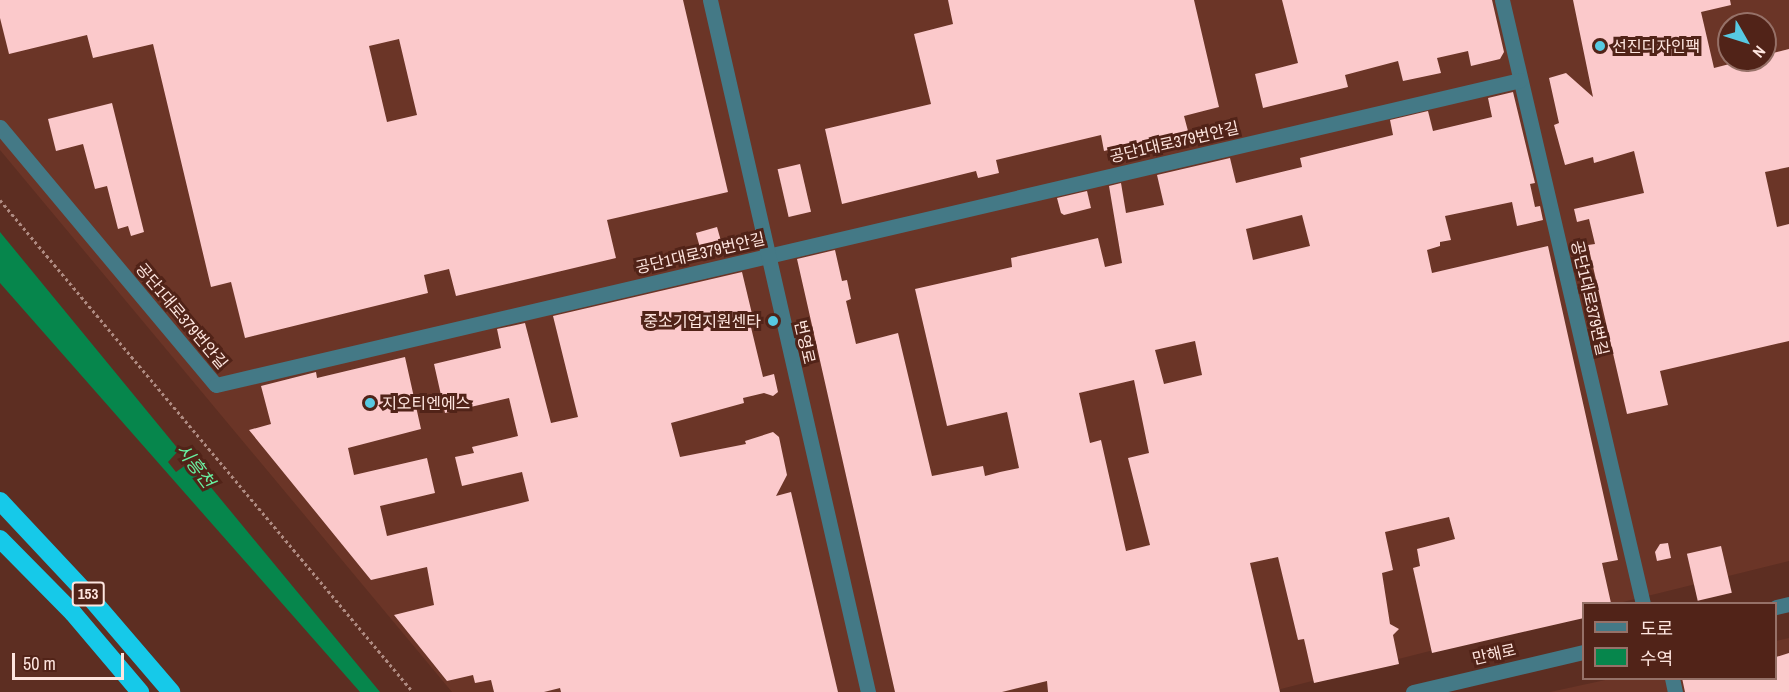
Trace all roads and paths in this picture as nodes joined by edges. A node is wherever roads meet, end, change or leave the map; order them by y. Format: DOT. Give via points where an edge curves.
graph roads {
  1 [pos="710,0"];
  2 [pos="1502,0"];
  3 [pos="1520,80"];
  4 [pos="0,127"];
  5 [pos="0,200"];
  6 [pos="767,256"];
  7 [pos="0,501"];
  8 [pos="0,539"];
  9 [pos="1643,602"];
  10 [pos="1582,651"];
  11 [pos="135,688"];
  12 [pos="171,692"];
  13 [pos="413,692"];
  14 [pos="868,692"];
  15 [pos="1413,692"];
  1 -- 6 [label="street, 번영로"];
  2 -- 3 [label="street, 공단1대로379번길"];
  3 -- 6 [label="street, 공단1대로379번안길"];
  3 -- 9 [label="street, 공단1대로379번길"];
  4 -- 6 [label="street, 공단1대로379번안길" via="216,385"];
  5 -- 13 [label="path"];
  6 -- 14 [label="street, 번영로"];
  7 -- 12 [label="highway, 153"];
  8 -- 11 [label="highway, 153" via="73,613"];
  10 -- 15 [label="street, 만해로"];
}
